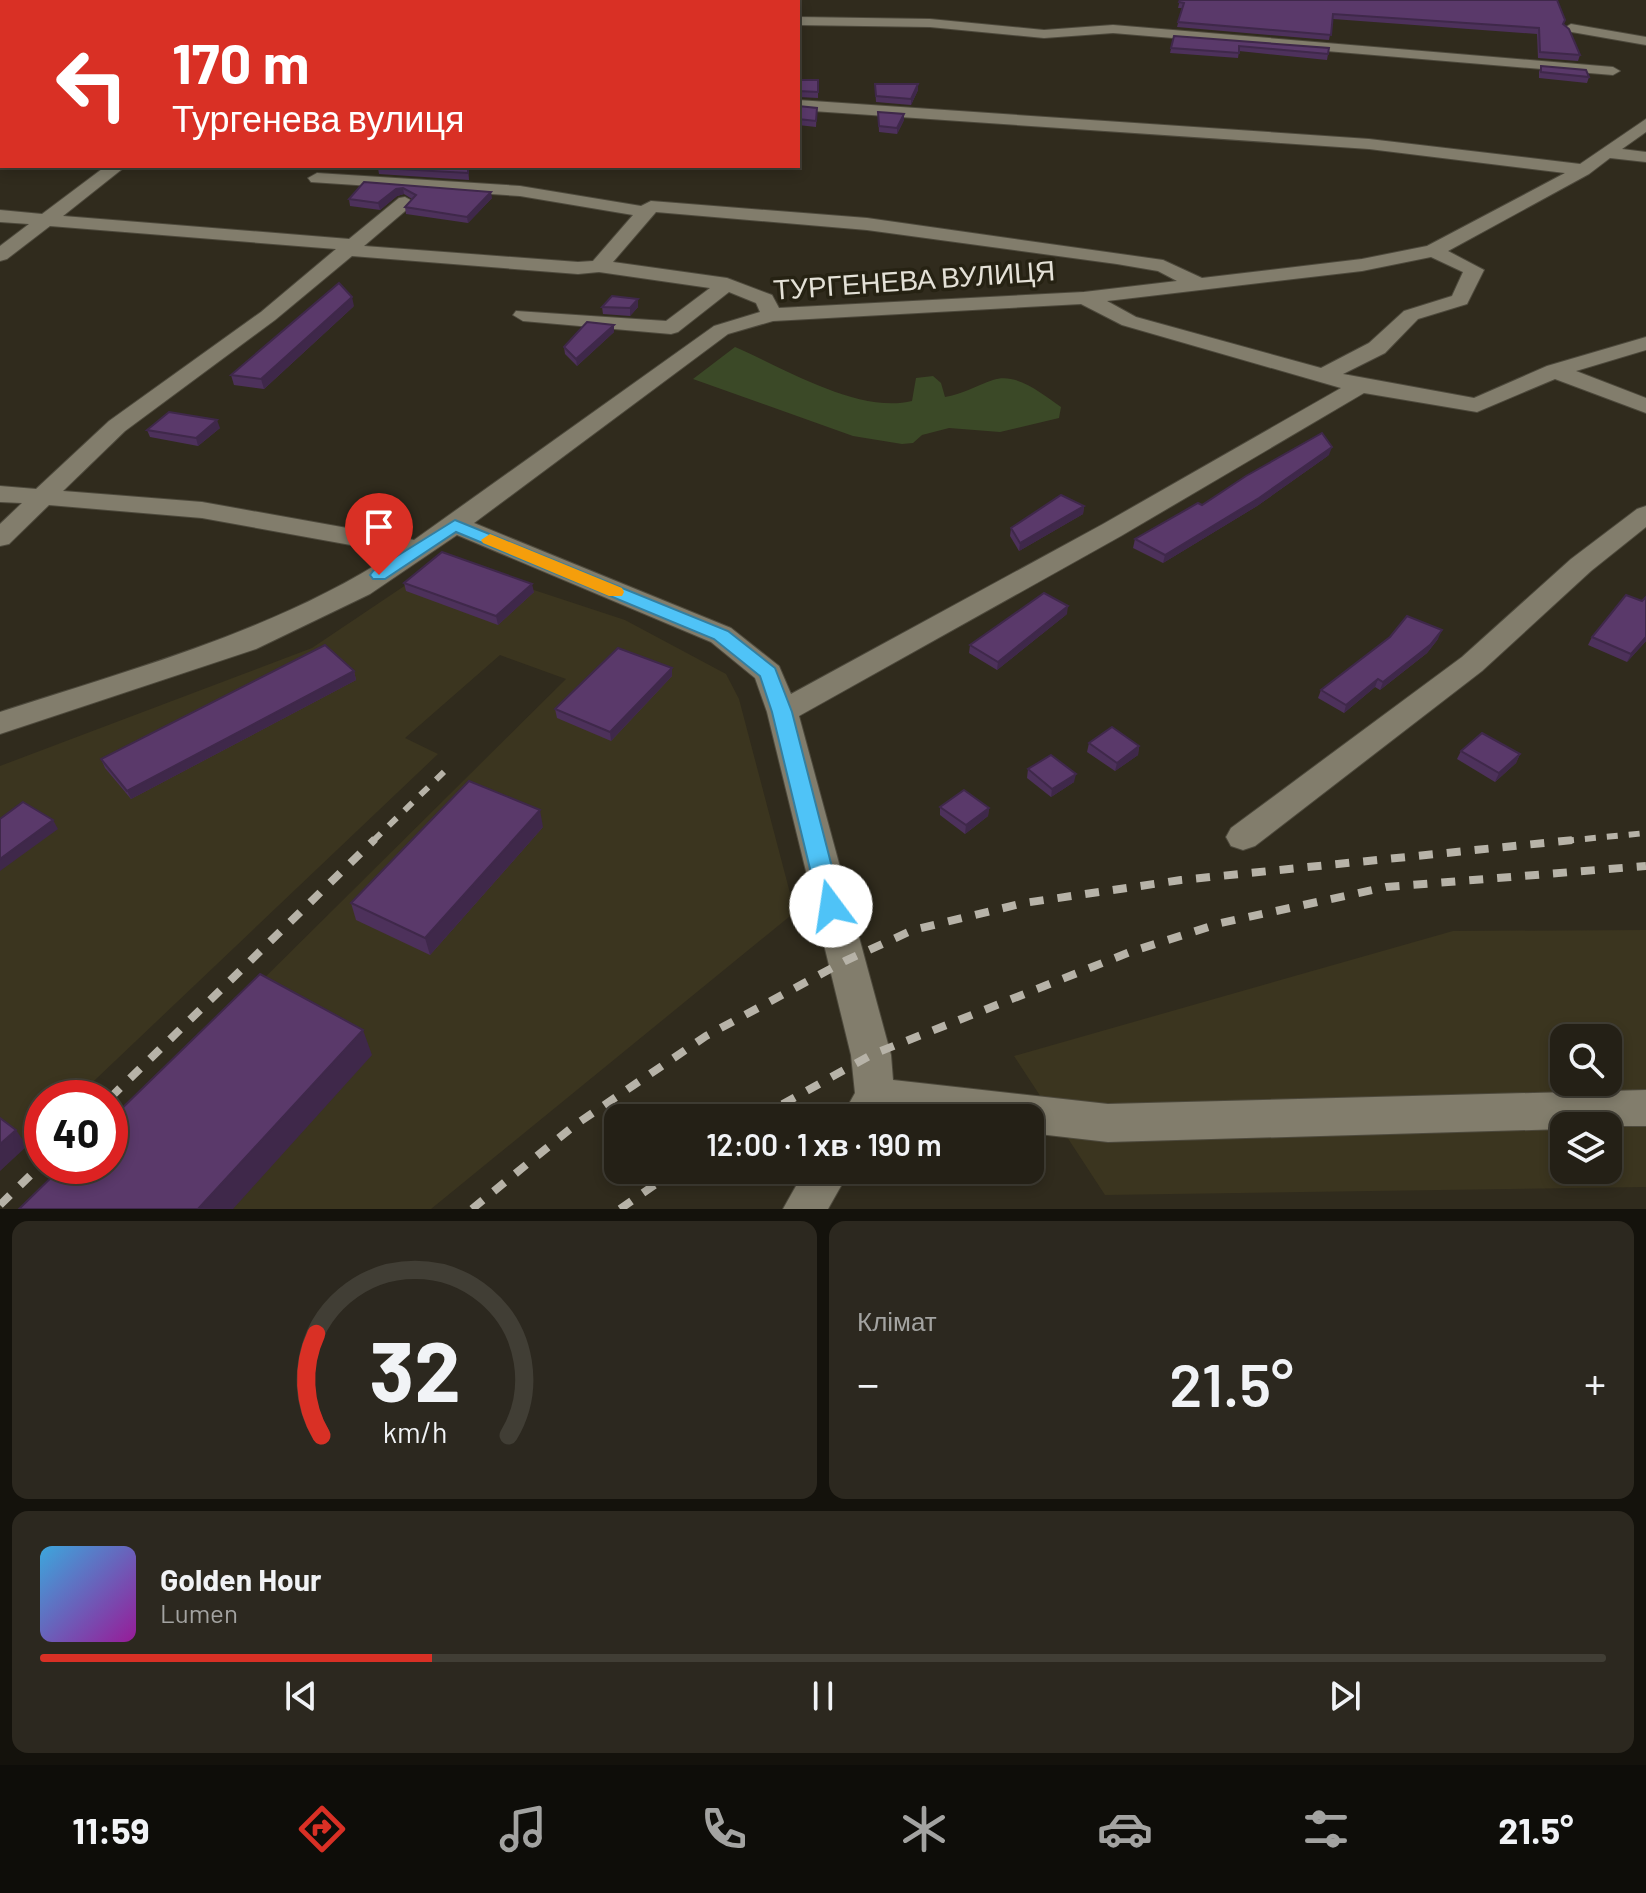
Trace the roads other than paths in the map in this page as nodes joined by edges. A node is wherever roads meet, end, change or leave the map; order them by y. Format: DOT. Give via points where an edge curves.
graph roads {
  1 [pos="800,21"];
  2 [pos="1646,26"];
  3 [pos="1571,28"];
  4 [pos="1631,37"];
  5 [pos="1646,41"];
  6 [pos="1613,71"];
  7 [pos="800,105"];
  8 [pos="1646,124"];
  9 [pos="1608,153"];
  10 [pos="1646,157"];
  11 [pos="115,168"];
  12 [pos="1583,170"];
  13 [pos="317,178"];
  14 [pos="405,202"];
  15 [pos="646,212"];
  16 [pos="0,216"];
  17 [pos="51,219"];
  18 [pos="350,248"];
  19 [pos="1433,251"];
  20 [pos="0,255"];
  21 [pos="599,266"];
  22 [pos="727,284"];
  23 [pos="1200,285"];
  24 [pos="1084,298"];
  25 [pos="523,315"];
  26 [pos="772,315"];
  27 [pos="1646,343"];
  28 [pos="1555,371"];
  29 [pos="1324,375"];
  30 [pos="1360,386"];
  31 [pos="1646,406"];
  32 [pos="0,494"];
  33 [pos="45,496"];
  34 [pos="1646,514"];
  35 [pos="455,525"];
  36 [pos="0,538"];
  37 [pos="418,549"];
  38 [pos="782,712"];
  39 [pos="0,723"];
  40 [pos="1243,837"];
  41 [pos="868,1104"];
  42 [pos="1646,1108"];
  43 [pos="1044,1119"];
  44 [pos="820,1184"];
  45 [pos="804,1209"];
  1 -- 6 [label="street" via="930,23 1044,34 1113,29"];
  2 -- 4 [label="street"];
  3 -- 4 [label="street"];
  4 -- 5 [label="street"];
  7 -- 12 [label="street" via="1369,144"];
  8 -- 9 [label="street, ТУРГЕНЕВА ВУЛИЦЯ"];
  9 -- 10 [label="street"];
  9 -- 12 [label="street, ТУРГЕНЕВА ВУЛИЦЯ"];
  11 -- 17 [label="street"];
  12 -- 19 [label="street, ТУРГЕНЕВА ВУЛИЦЯ"];
  13 -- 15 [label="street" via="520,191"];
  14 -- 18 [label="street"];
  15 -- 21 [label="street"];
  15 -- 23 [label="street" via="651,206 883,226 1163,266"];
  16 -- 17 [label="street"];
  17 -- 18 [label="street"];
  17 -- 20 [label="street"];
  18 -- 21 [label="street"];
  18 -- 33 [label="street" via="268,316 117,426"];
  19 -- 23 [label="street, ТУРГЕНЕВА ВУЛИЦЯ"];
  19 -- 29 [label="street" via="1474,270 1460,300 1411,315 1377,348"];
  21 -- 22 [label="street"];
  22 -- 25 [label="street" via="671,328"];
  22 -- 26 [label="street" via="765,299"];
  23 -- 24 [label="street, ТУРГЕНЕВА ВУЛИЦЯ"];
  24 -- 26 [label="street, ТУРГЕНЕВА ВУЛИЦЯ"];
  24 -- 29 [label="street" via="1129,321"];
  26 -- 35 [label="street, ТУРГЕНЕВА ВУЛИЦЯ" via="721,330"];
  27 -- 28 [label="street"];
  28 -- 30 [label="street" via="1477,405"];
  28 -- 31 [label="street"];
  29 -- 30 [label="street"];
  30 -- 38 [label="street"];
  32 -- 33 [label="street"];
  33 -- 36 [label="street"];
  33 -- 37 [label="street" via="202,510"];
  34 -- 40 [label="street" via="1472,664"];
  35 -- 37 [label="street, ТУРГЕНЕВА ВУЛИЦЯ"];
  35 -- 38 [label="street" via="721,635 768,673"];
  37 -- 39 [label="street, ТУРГЕНЕВА ВУЛИЦЯ" via="360,588 246,642"];
  38 -- 41 [label="street" via="871,1055"];
  42 -- 43 [label="street" via="1108,1123"];
  44 -- 45 [label="street"];
}
